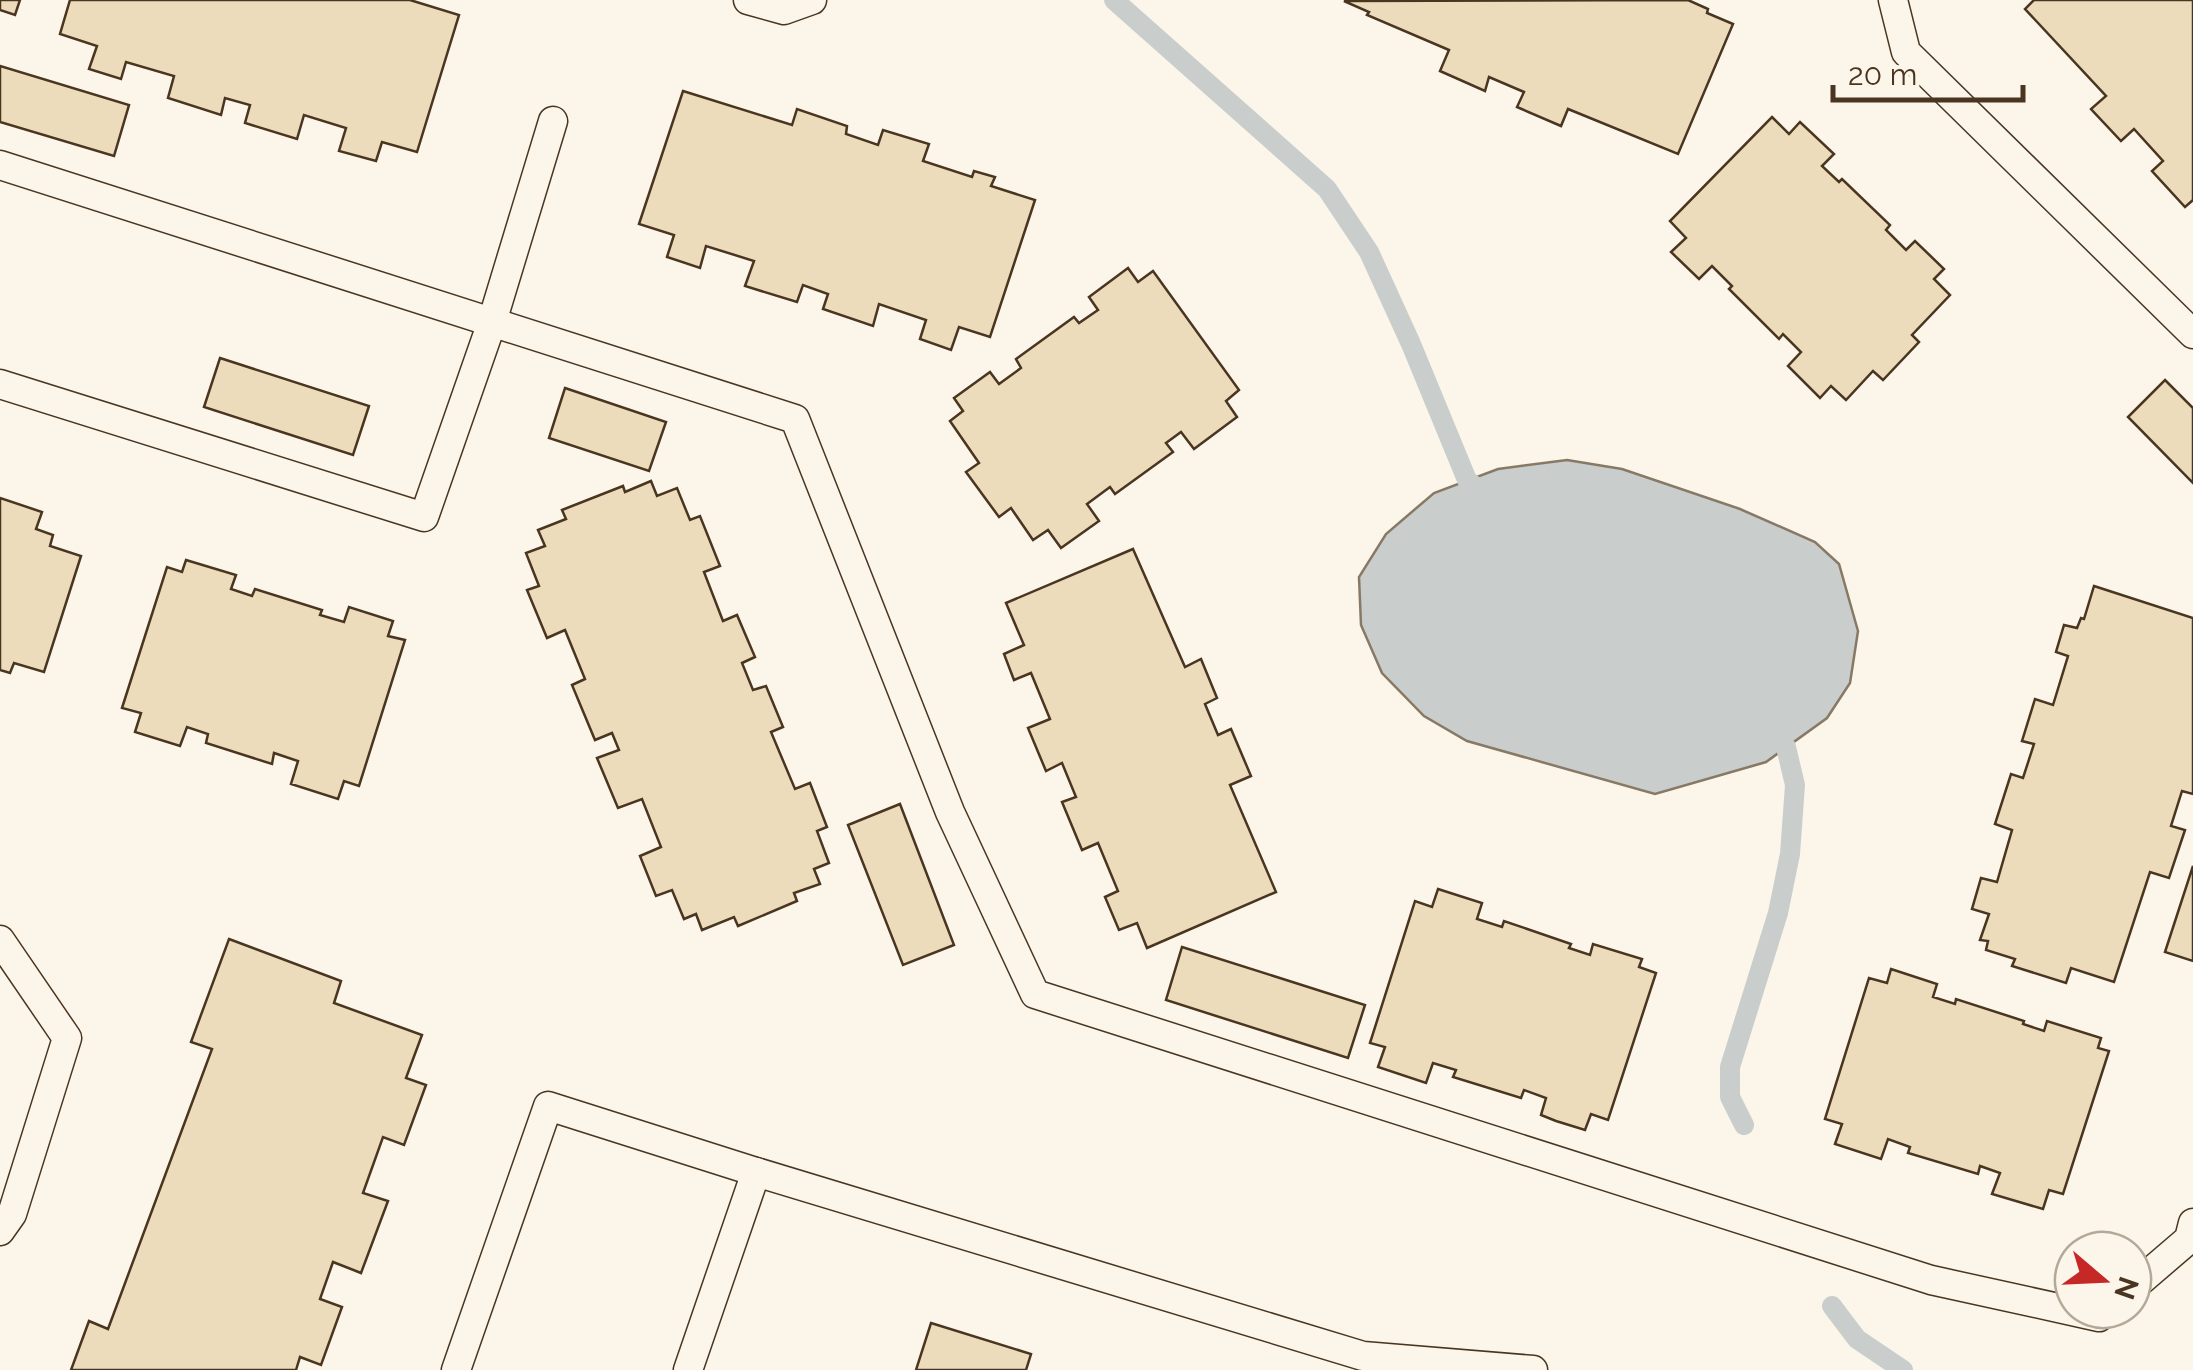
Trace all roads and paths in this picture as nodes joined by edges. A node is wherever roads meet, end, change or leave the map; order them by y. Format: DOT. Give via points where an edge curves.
graph roads {
  1 [pos="748,0"];
  2 [pos="812,0"];
  3 [pos="1893,0"];
  4 [pos="554,121"];
  5 [pos="0,165"];
  6 [pos="492,322"];
  7 [pos="2193,334"];
  8 [pos="0,384"];
  9 [pos="0,940"];
  10 [pos="756,1172"];
  11 [pos="0,1231"];
  12 [pos="2192,1235"];
  13 [pos="2153,1270"];
  14 [pos="2053,1307"];
  15 [pos="456,1370"];
  16 [pos="688,1370"];
  17 [pos="1532,1370"];
  1 -- 2 [label="lane" via="784,10"];
  3 -- 7 [label="lane" via="1906,52"];
  4 -- 6 [label="lane"];
  5 -- 6 [label="lane"];
  6 -- 8 [label="lane" via="424,517"];
  6 -- 14 [label="lane" via="795,420 950,812 1035,994 1931,1280"];
  9 -- 11 [label="lane" via="67,1038 12,1214"];
  10 -- 15 [label="lane" via="548,1106"];
  10 -- 16 [label="lane"];
  10 -- 17 [label="lane" via="1363,1356"];
  12 -- 13 [label="lane"];
}
